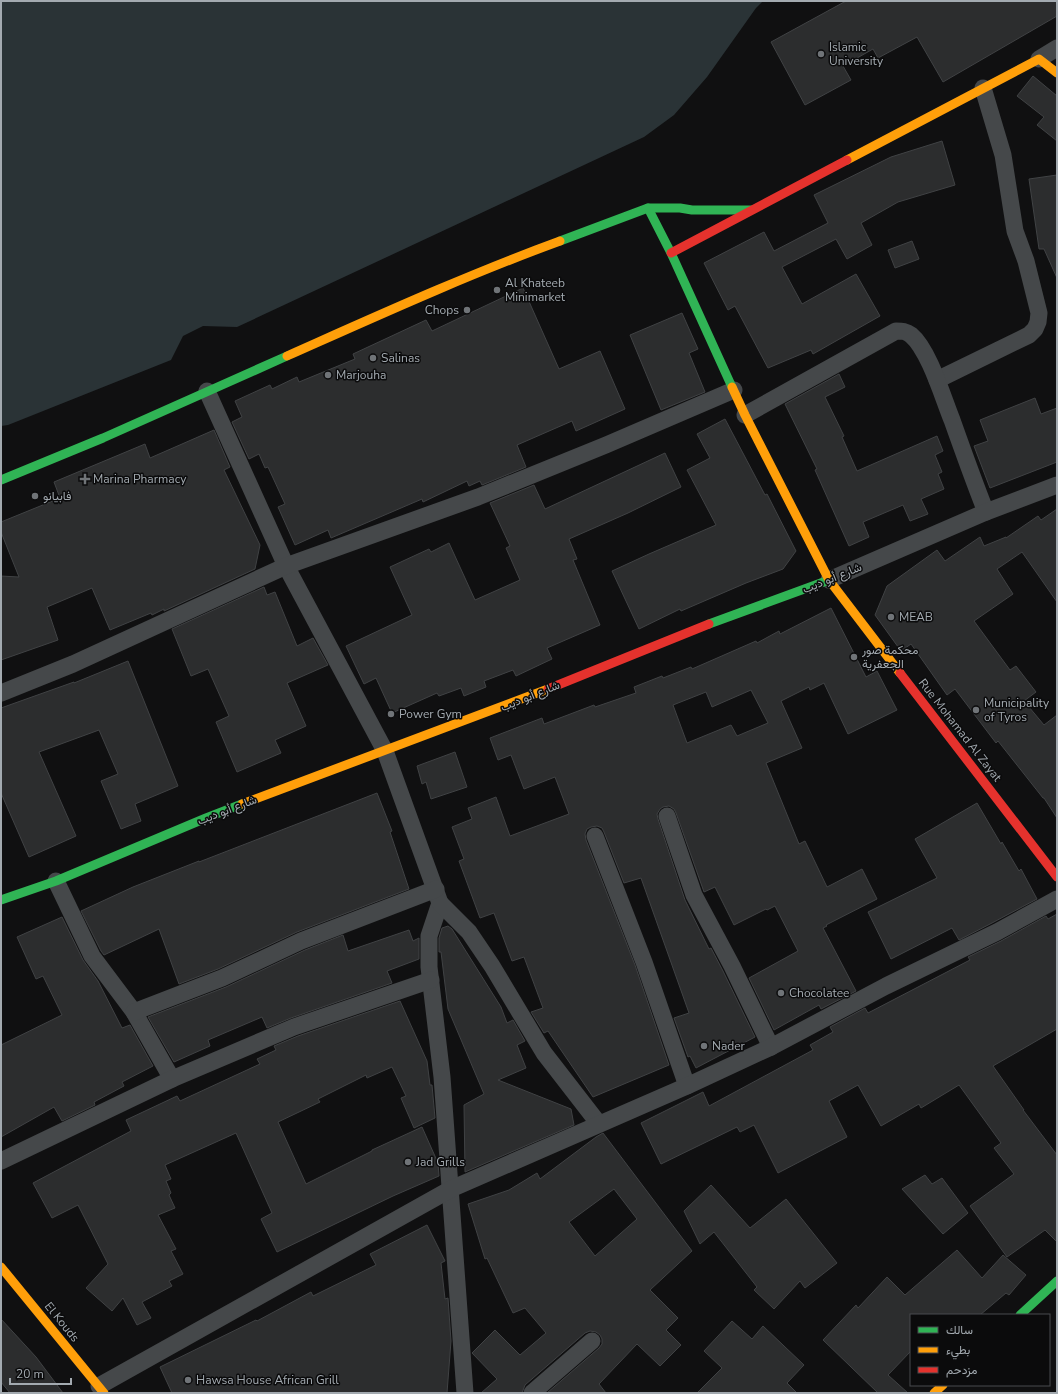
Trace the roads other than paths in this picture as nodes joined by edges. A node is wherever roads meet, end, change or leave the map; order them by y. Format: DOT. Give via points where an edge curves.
graph roads {
  1 [pos="1057,48"];
  2 [pos="1038,59"];
  3 [pos="1057,72"];
  4 [pos="983,88"];
  5 [pos="648,208"];
  6 [pos="751,210"];
  7 [pos="671,253"];
  8 [pos="937,380"];
  9 [pos="734,390"];
  10 [pos="207,391"];
  11 [pos="745,414"];
  12 [pos="1,480"];
  13 [pos="1057,485"];
  14 [pos="986,512"];
  15 [pos="286,566"];
  16 [pos="829,580"];
  17 [pos="1,693"];
  18 [pos="385,751"];
  19 [pos="667,816"];
  20 [pos="595,836"];
  21 [pos="1057,877"];
  22 [pos="56,881"];
  23 [pos="438,896"];
  24 [pos="1057,899"];
  25 [pos="1,900"];
  26 [pos="431,980"];
  27 [pos="134,1012"];
  28 [pos="771,1047"];
  29 [pos="172,1079"];
  30 [pos="687,1086"];
  31 [pos="599,1124"];
  32 [pos="1,1161"];
  33 [pos="451,1189"];
  34 [pos="1,1267"];
  35 [pos="1057,1281"];
  36 [pos="1021,1314"];
  37 [pos="592,1341"];
  38 [pos="942,1386"];
  39 [pos="98,1391"];
  40 [pos="462,1392"];
  41 [pos="532,1393"];
  42 [pos="934,1393"];
  1 -- 2 [label="street"];
  2 -- 3 [label="main road"];
  2 -- 4 [label="main road"];
  4 -- 6 [label="main road"];
  4 -- 8 [label="street" via="1003,155 1015,231 1026,261 1039,313 1038,322 1029,334"];
  5 -- 6 [label="main road"];
  5 -- 7 [label="main road, Rue Mohamad Al Zayat"];
  5 -- 10 [label="main road" via="518,256"];
  6 -- 7 [label="main road"];
  7 -- 9 [label="main road, Rue Mohamad Al Zayat"];
  8 -- 11 [label="street" via="916,341 905,332 896,331"];
  8 -- 14 [label="street"];
  9 -- 11 [label="main road, Rue Mohamad Al Zayat"];
  9 -- 15 [label="street" via="478,498"];
  10 -- 12 [label="main road"];
  10 -- 15 [label="street"];
  11 -- 16 [label="main road, Rue Mohamad Al Zayat"];
  13 -- 14 [label="street, شارع أبو ديب"];
  14 -- 16 [label="street, شارع أبو ديب"];
  15 -- 17 [label="street" via="73,664"];
  15 -- 18 [label="street"];
  16 -- 18 [label="main road, شارع أبو ديب"];
  16 -- 21 [label="main road, Rue Mohamad Al Zayat"];
  18 -- 22 [label="main road, شارع أبو ديب" via="206,818"];
  18 -- 23 [label="street"];
  19 -- 28 [label="street" via="694,895"];
  20 -- 30 [label="street" via="644,962"];
  22 -- 25 [label="main road, شارع أبو ديب"];
  22 -- 27 [label="street" via="92,956"];
  23 -- 26 [label="street" via="429,936"];
  23 -- 27 [label="street" via="301,941 222,978"];
  23 -- 31 [label="street" via="469,932 544,1053"];
  24 -- 28 [label="street"];
  26 -- 29 [label="street" via="294,1027"];
  26 -- 33 [label="street"];
  27 -- 29 [label="street"];
  28 -- 30 [label="street"];
  29 -- 32 [label="street"];
  30 -- 31 [label="street"];
  31 -- 33 [label="street"];
  33 -- 39 [label="street"];
  33 -- 40 [label="street"];
  34 -- 39 [label="main road, El Kouds"];
  35 -- 36 [label="main road"];
  37 -- 41 [label="street"];
  38 -- 42 [label="main road"];
}
